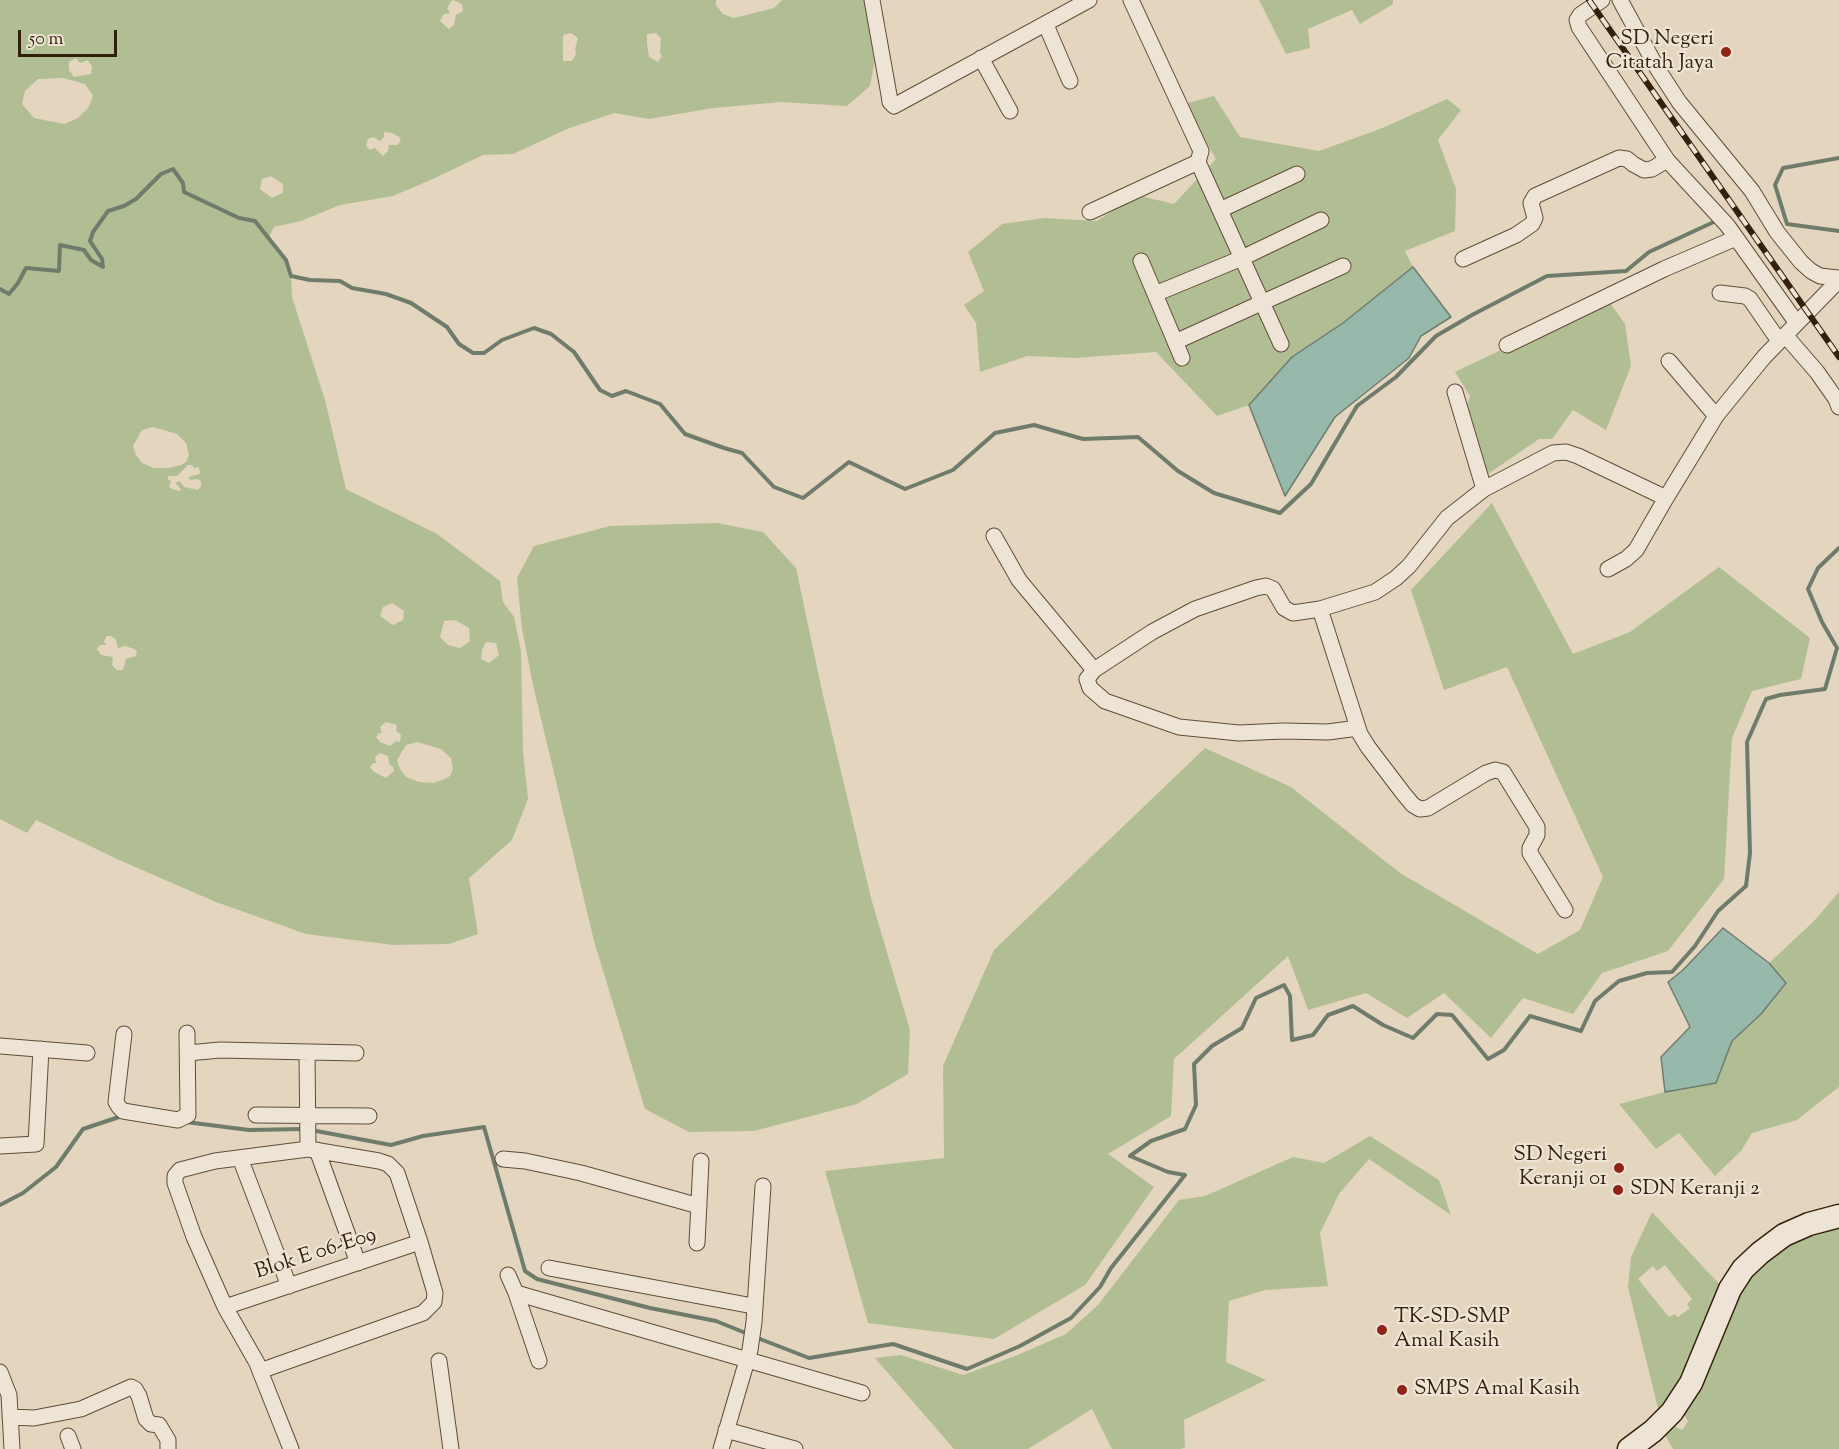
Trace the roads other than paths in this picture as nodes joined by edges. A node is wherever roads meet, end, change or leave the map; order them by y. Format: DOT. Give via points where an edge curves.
graph roads {
  1 [pos="872,0"];
  2 [pos="1089,0"];
  3 [pos="1131,0"];
  4 [pos="1602,0"];
  5 [pos="1620,0"];
  6 [pos="1046,25"];
  7 [pos="981,58"];
  8 [pos="1070,81"];
  9 [pos="1010,111"];
  10 [pos="1667,160"];
  11 [pos="1198,162"];
  12 [pos="1297,174"];
  13 [pos="1220,210"];
  14 [pos="1090,212"];
  15 [pos="1321,220"];
  16 [pos="1737,238"];
  17 [pos="1242,258"];
  18 [pos="1463,259"];
  19 [pos="1141,261"];
  20 [pos="1343,266"];
  21 [pos="1839,279"];
  22 [pos="1720,293"];
  23 [pos="1155,294"];
  24 [pos="1263,303"];
  25 [pos="1796,322"];
  26 [pos="1782,338"];
  27 [pos="1175,342"];
  28 [pos="1281,344"];
  29 [pos="1508,345"];
  30 [pos="1182,358"];
  31 [pos="1669,361"];
  32 [pos="1455,392"];
  33 [pos="1839,407"];
  34 [pos="1716,416"];
  35 [pos="1484,489"];
  36 [pos="1666,498"];
  37 [pos="994,536"];
  38 [pos="1608,569"];
  39 [pos="1320,609"];
  40 [pos="1094,670"];
  41 [pos="1358,728"];
  42 [pos="1565,910"];
  43 [pos="187,1033"];
  44 [pos="124,1034"];
  45 [pos="0,1046"];
  46 [pos="41,1048"];
  47 [pos="87,1053"];
  48 [pos="188,1053"];
  49 [pos="308,1053"];
  50 [pos="356,1053"];
  51 [pos="256,1115"];
  52 [pos="369,1116"];
  53 [pos="310,1137"];
  54 [pos="0,1146"];
  55 [pos="240,1158"];
  56 [pos="503,1159"];
  57 [pos="702,1161"];
  58 [pos="762,1186"];
  59 [pos="699,1206"];
  60 [pos="1839,1216"];
  61 [pos="420,1242"];
  62 [pos="697,1244"];
  63 [pos="358,1263"];
  64 [pos="549,1268"];
  65 [pos="508,1275"];
  66 [pos="289,1286"];
  67 [pos="516,1293"];
  68 [pos="225,1307"];
  69 [pos="754,1314"];
  70 [pos="748,1356"];
  71 [pos="439,1361"];
  72 [pos="539,1361"];
  73 [pos="260,1371"];
  74 [pos="0,1372"];
  75 [pos="862,1393"];
  76 [pos="10,1417"];
  77 [pos="726,1430"];
  78 [pos="12,1449"];
  79 [pos="168,1449"];
  80 [pos="291,1449"];
  81 [pos="451,1449"];
  82 [pos="721,1449"];
  83 [pos="795,1449"];
  84 [pos="1629,1449"];
  1 -- 7 [label="street" via="893,105"];
  2 -- 6 [label="street"];
  3 -- 11 [label="street" via="1201,152"];
  4 -- 10 [label="street" via="1580,15 1577,23"];
  5 -- 21 [label="street" via="1679,102 1752,191 1777,232 1811,271"];
  6 -- 7 [label="street"];
  6 -- 8 [label="street"];
  7 -- 9 [label="street"];
  10 -- 16 [label="street"];
  10 -- 18 [label="street" via="1644,170 1619,158 1535,196 1531,203 1532,224"];
  11 -- 13 [label="street"];
  11 -- 14 [label="street"];
  12 -- 13 [label="street"];
  13 -- 17 [label="street"];
  15 -- 17 [label="street"];
  16 -- 25 [label="street"];
  16 -- 29 [label="street"];
  17 -- 23 [label="street"];
  17 -- 24 [label="street"];
  19 -- 23 [label="street"];
  20 -- 24 [label="street"];
  21 -- 25 [label="street"];
  22 -- 26 [label="street" via="1750,299"];
  23 -- 27 [label="street"];
  24 -- 27 [label="street"];
  24 -- 28 [label="street"];
  25 -- 26 [label="street"];
  26 -- 33 [label="street" via="1817,372"];
  26 -- 34 [label="street"];
  27 -- 30 [label="street"];
  31 -- 34 [label="street"];
  32 -- 35 [label="street"];
  34 -- 36 [label="street"];
  35 -- 36 [label="street" via="1559,452 1578,456"];
  35 -- 39 [label="street" via="1447,518 1396,578 1375,592"];
  36 -- 38 [label="street" via="1636,550"];
  37 -- 40 [label="street" via="1019,580"];
  39 -- 40 [label="street" via="1293,613 1284,608 1273,589 1256,588 1195,609"];
  39 -- 41 [label="street"];
  40 -- 41 [label="street" via="1087,679 1090,688 1106,701 1179,727 1239,733"];
  41 -- 42 [label="street" via="1384,769 1413,805 1420,808 1428,808 1486,773 1503,772 1537,827 1530,853"];
  43 -- 48 [label="street"];
  44 -- 48 [label="street" via="116,1102 123,1111 178,1120 188,1115"];
  45 -- 46 [label="street"];
  46 -- 47 [label="street"];
  46 -- 54 [label="street" via="36,1144"];
  48 -- 49 [label="street"];
  49 -- 50 [label="street"];
  49 -- 53 [label="street"];
  51 -- 53 [label="street"];
  52 -- 53 [label="street"];
  53 -- 55 [label="street"];
  53 -- 61 [label="street" via="393,1168"];
  53 -- 63 [label="street"];
  55 -- 66 [label="street"];
  55 -- 68 [label="street" via="182,1169 174,1179"];
  56 -- 59 [label="street" via="581,1173"];
  57 -- 59 [label="street"];
  58 -- 69 [label="street"];
  59 -- 62 [label="street"];
  60 -- 84 [label="main road" via="1784,1235 1743,1269 1730,1289 1691,1383 1672,1412"];
  61 -- 63 [label="street, Blok E 06-E09"];
  61 -- 73 [label="street" via="436,1298 431,1306"];
  63 -- 66 [label="street, Blok E 06-E09"];
  64 -- 69 [label="street"];
  65 -- 67 [label="street"];
  66 -- 68 [label="street, Blok E 06-E09"];
  67 -- 70 [label="street"];
  67 -- 72 [label="street"];
  68 -- 73 [label="street"];
  69 -- 70 [label="street"];
  70 -- 75 [label="street"];
  70 -- 77 [label="street"];
  71 -- 81 [label="street"];
  73 -- 80 [label="street"];
  74 -- 76 [label="street" via="9,1395"];
  76 -- 78 [label="street"];
  76 -- 79 [label="street" via="34,1418 81,1409 131,1388 139,1396 146,1419 164,1432"];
  77 -- 82 [label="street"];
  77 -- 83 [label="street"];
}
